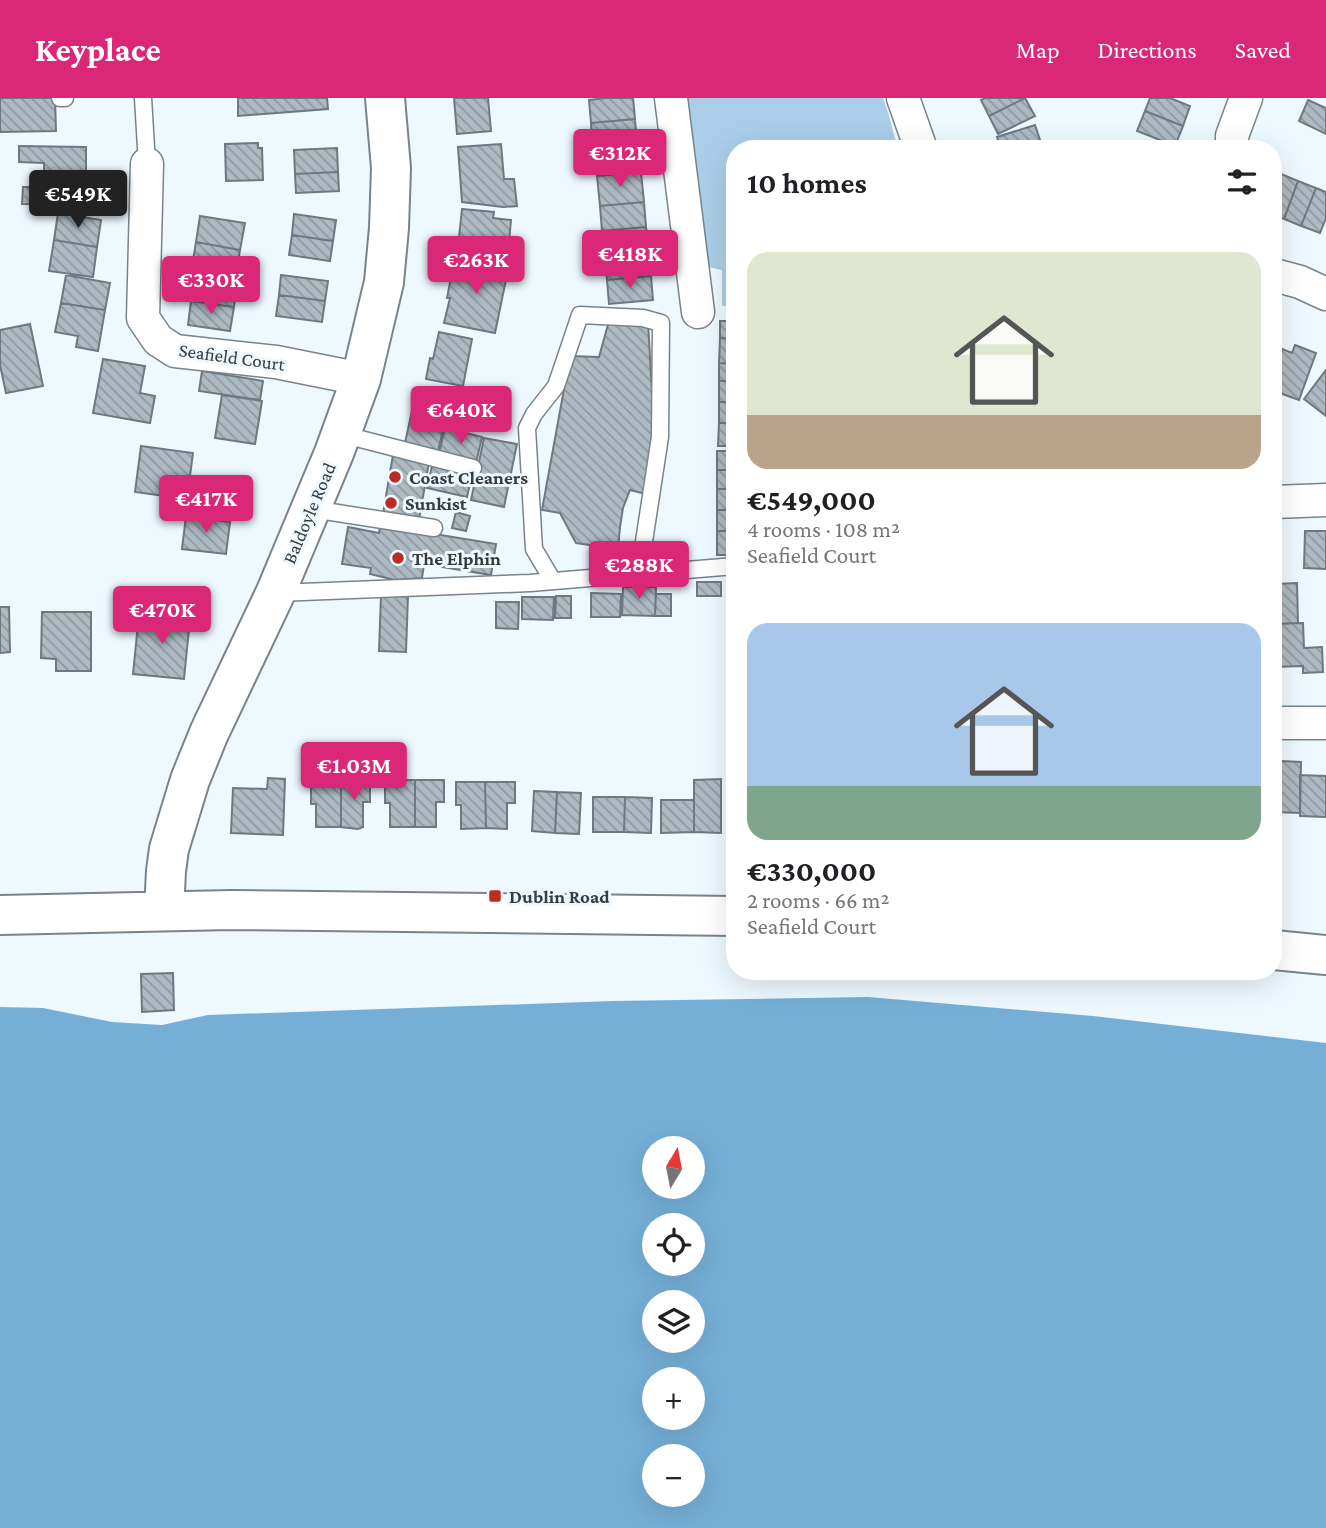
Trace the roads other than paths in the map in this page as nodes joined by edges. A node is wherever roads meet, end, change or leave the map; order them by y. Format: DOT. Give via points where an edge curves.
graph roads {
  1 [pos="143,98"];
  2 [pos="385,98"];
  3 [pos="671,98"];
  4 [pos="903,98"];
  5 [pos="1246,98"];
  6 [pos="918,140"];
  7 [pos="1232,140"];
  8 [pos="147,164"];
  9 [pos="1282,277"];
  10 [pos="1326,294"];
  11 [pos="698,312"];
  12 [pos="361,379"];
  13 [pos="341,434"];
  14 [pos="473,468"];
  15 [pos="1326,500"];
  16 [pos="1282,502"];
  17 [pos="310,509"];
  18 [pos="434,527"];
  19 [pos="726,567"];
  20 [pos="639,574"];
  21 [pos="553,581"];
  22 [pos="275,594"];
  23 [pos="1282,723"];
  24 [pos="1326,723"];
  25 [pos="164,911"];
  26 [pos="0,915"];
  27 [pos="726,916"];
  28 [pos="1282,951"];
  29 [pos="1326,955"];
  1 -- 8 [label="lane"];
  2 -- 12 [label="main road, Baldoyle Road" via="391,168 387,255"];
  3 -- 11 [label="street"];
  4 -- 6 [label="street"];
  5 -- 7 [label="street"];
  8 -- 12 [label="street, Seafield Court" via="143,318 158,340 176,352 276,362"];
  9 -- 10 [label="street"];
  12 -- 13 [label="main road, Baldoyle Road"];
  13 -- 14 [label="lane"];
  13 -- 17 [label="main road, Baldoyle Road"];
  15 -- 16 [label="street"];
  17 -- 18 [label="lane"];
  17 -- 22 [label="main road, Baldoyle Road"];
  19 -- 20 [label="lane"];
  20 -- 21 [label="lane"];
  20 -- 21 [label="lane" via="660,437 661,323 580,315 556,386 527,428 534,549"];
  21 -- 22 [label="lane"];
  22 -- 25 [label="main road, Baldoyle Road" via="209,733 178,815 167,860"];
  23 -- 24 [label="street"];
  25 -- 26 [label="main road"];
  25 -- 27 [label="main road"];
  28 -- 29 [label="main road"];
}
